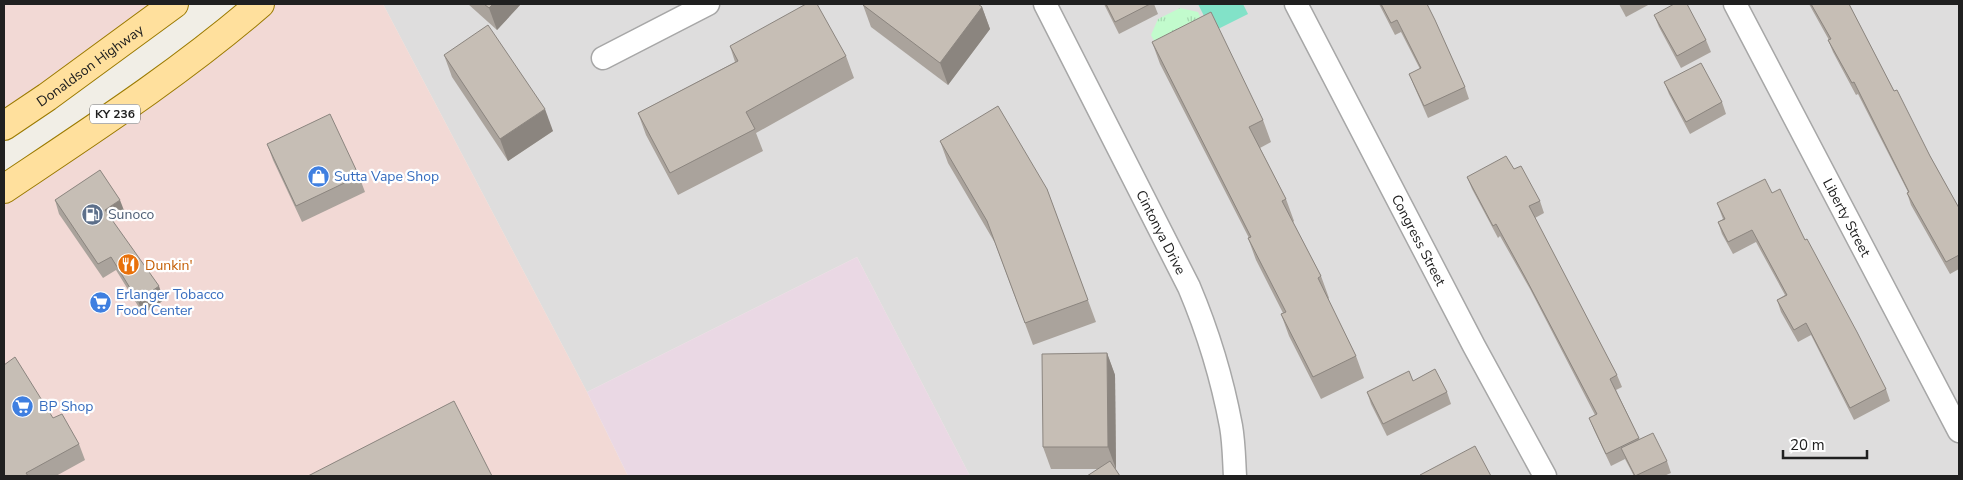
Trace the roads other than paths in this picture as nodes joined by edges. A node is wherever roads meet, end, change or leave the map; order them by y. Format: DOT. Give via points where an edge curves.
graph roads {
  1 [pos="174,4"];
  2 [pos="260,4"];
  3 [pos="708,4"];
  4 [pos="1045,4"];
  5 [pos="1296,4"];
  6 [pos="1735,4"];
  7 [pos="604,58"];
  8 [pos="4,126"];
  9 [pos="4,189"];
  10 [pos="1959,431"];
  11 [pos="1235,476"];
  12 [pos="1545,476"];
  1 -- 8 [label="main road, Donaldson Highway"];
  2 -- 9 [label="main road, KY 236" via="184,66"];
  3 -- 7 [label="street"];
  4 -- 11 [label="street, Cintonya Drive" via="1189,287 1206,329 1231,428"];
  5 -- 12 [label="street, Congress Street" via="1469,338"];
  6 -- 10 [label="street, Liberty Street"];
}
